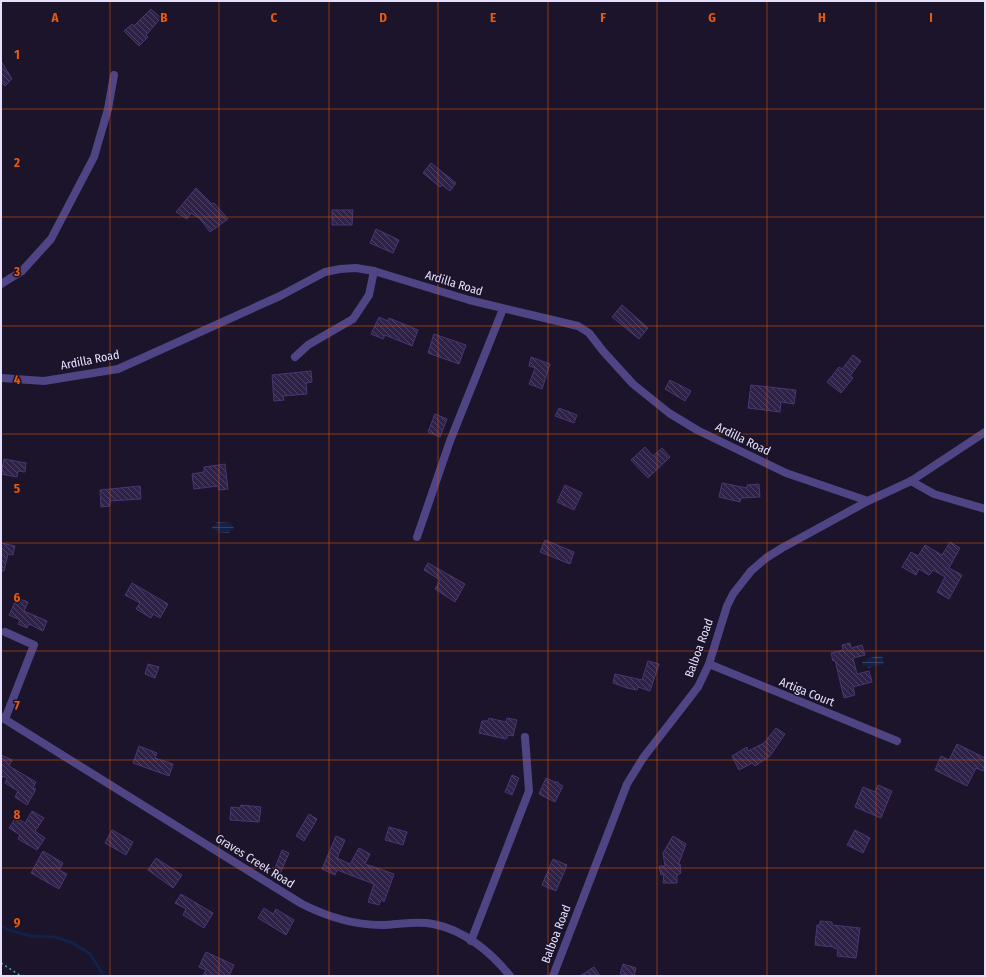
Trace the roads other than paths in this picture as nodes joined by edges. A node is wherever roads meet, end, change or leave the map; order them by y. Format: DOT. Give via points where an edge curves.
graph roads {
  1 [pos="114,74"];
  2 [pos="374,271"];
  3 [pos="1,284"];
  4 [pos="503,309"];
  5 [pos="295,357"];
  6 [pos="1,378"];
  7 [pos="985,432"];
  8 [pos="911,481"];
  9 [pos="868,501"];
  10 [pos="985,509"];
  11 [pos="417,537"];
  12 [pos="5,632"];
  13 [pos="709,664"];
  14 [pos="3,718"];
  15 [pos="525,737"];
  16 [pos="897,741"];
  17 [pos="471,941"];
  18 [pos="510,976"];
  19 [pos="553,976"];
  1 -- 3 [label="street" via="108,109 94,157 54,234 22,271"];
  2 -- 4 [label="street, Ardilla Road"];
  2 -- 5 [label="street" via="369,295 353,319 308,345"];
  2 -- 6 [label="street, Ardilla Road" via="356,268 325,272 280,296 118,369 44,381"];
  4 -- 9 [label="street, Ardilla Road" via="578,326 589,333 633,384 669,413 697,430 786,474"];
  4 -- 11 [label="street" via="450,441"];
  7 -- 8 [label="street, Balboa Road"];
  8 -- 9 [label="street, Balboa Road"];
  8 -- 10 [label="street" via="934,494"];
  9 -- 13 [label="street, Balboa Road" via="782,548 751,571 727,606"];
  12 -- 14 [label="street" via="34,645"];
  13 -- 16 [label="street, Artiga Court"];
  13 -- 19 [label="street, Balboa Road" via="691,697 643,758 627,784"];
  14 -- 17 [label="street, Graves Creek Road" via="316,911 342,919 380,925 432,923 461,934"];
  15 -- 17 [label="street" via="529,792"];
  17 -- 18 [label="street, Graves Creek Road" via="482,948"];
}
